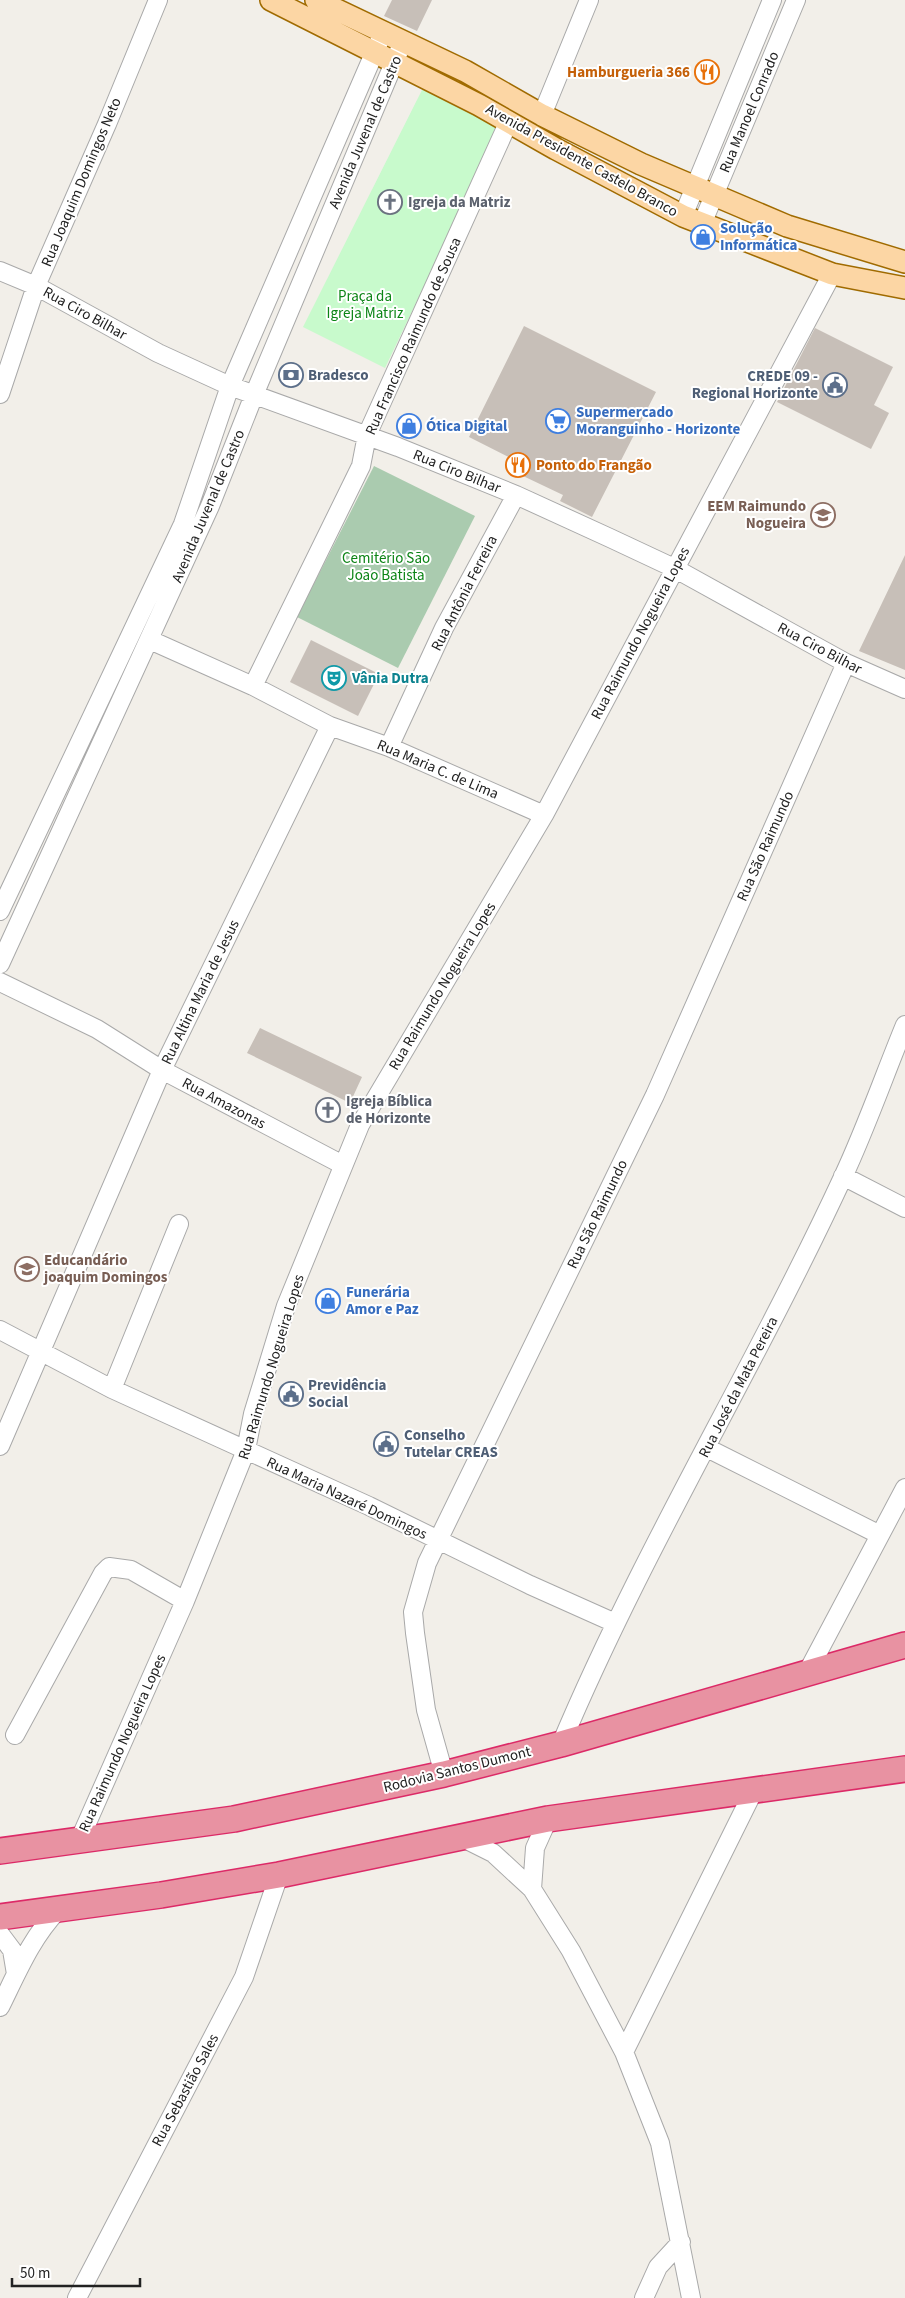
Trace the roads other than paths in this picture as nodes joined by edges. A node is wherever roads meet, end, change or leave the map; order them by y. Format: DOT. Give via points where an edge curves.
graph roads {
  1 [pos="158,0"];
  2 [pos="271,0"];
  3 [pos="316,0"];
  4 [pos="589,0"];
  5 [pos="772,0"];
  6 [pos="796,0"];
  7 [pos="384,32"];
  8 [pos="404,42"];
  9 [pos="374,53"];
  10 [pos="394,62"];
  11 [pos="542,115"];
  12 [pos="509,121"];
  13 [pos="705,191"];
  14 [pos="693,220"];
  15 [pos="905,262"];
  16 [pos="0,272"];
  17 [pos="832,274"];
  18 [pos="36,286"];
  19 [pos="905,288"];
  20 [pos="230,386"];
  21 [pos="0,394"];
  22 [pos="254,395"];
  23 [pos="367,435"];
  24 [pos="516,495"];
  25 [pos="674,568"];
  26 [pos="150,640"];
  27 [pos="846,664"];
  28 [pos="252,686"];
  29 [pos="905,689"];
  30 [pos="330,726"];
  31 [pos="389,746"];
  32 [pos="544,815"];
  33 [pos="0,910"];
  34 [pos="0,964"];
  35 [pos="0,982"];
  36 [pos="905,1025"];
  37 [pos="162,1070"];
  38 [pos="343,1165"];
  39 [pos="843,1176"];
  40 [pos="905,1208"];
  41 [pos="179,1224"];
  42 [pos="0,1330"];
  43 [pos="42,1352"];
  44 [pos="112,1388"];
  45 [pos="0,1446"];
  46 [pos="707,1448"];
  47 [pos="246,1450"];
  48 [pos="905,1488"];
  49 [pos="880,1534"];
  50 [pos="438,1541"];
  51 [pos="185,1601"];
  52 [pos="615,1623"];
  53 [pos="905,1645"];
  54 [pos="808,1671"];
  55 [pos="15,1735"];
  56 [pos="561,1744"];
  57 [pos="905,1769"];
  58 [pos="444,1774"];
  59 [pos="754,1790"];
  60 [pos="548,1819"];
  61 [pos="463,1838"];
  62 [pos="79,1841"];
  63 [pos="0,1851"];
  64 [pos="279,1875"];
  65 [pos="532,1889"];
  66 [pos="58,1910"];
  67 [pos="0,1917"];
  68 [pos="0,1934"];
  69 [pos="16,1974"];
  70 [pos="0,2007"];
  71 [pos="624,2052"];
  72 [pos="681,2242"];
  73 [pos="77,2298"];
  74 [pos="644,2298"];
  75 [pos="691,2298"];
  1 -- 18 [label="street, Rua Joaquim Domingos Neto"];
  2 -- 9 [label="main road, Avenida Presidente Castelo Branco"];
  3 -- 7 [label="main road, Avenida Presidente Castelo Branco"];
  4 -- 11 [label="street"];
  5 -- 13 [label="street, Rua Manoel Conrado"];
  6 -- 13 [label="street, Rua Manoel Conrado"];
  7 -- 8 [label="main road, Avenida Presidente Castelo Branco"];
  7 -- 9 [label="street, Avenida Juvenal de Castro"];
  8 -- 10 [label="street, Avenida Juvenal de Castro"];
  8 -- 11 [label="main road, Avenida Presidente Castelo Branco" via="465,71"];
  9 -- 10 [label="main road, Avenida Presidente Castelo Branco"];
  9 -- 20 [label="street, Avenida Juvenal de Castro"];
  10 -- 12 [label="main road, Avenida Presidente Castelo Branco"];
  10 -- 22 [label="street, Avenida Juvenal de Castro"];
  11 -- 13 [label="main road, Avenida Presidente Castelo Branco"];
  12 -- 14 [label="main road, Avenida Presidente Castelo Branco"];
  12 -- 23 [label="street, Rua Francisco Raimundo de Sousa"];
  13 -- 14 [label="street, Rua Manoel Conrado"];
  13 -- 15 [label="main road, Avenida Presidente Castelo Branco" via="787,226"];
  14 -- 17 [label="main road, Avenida Presidente Castelo Branco"];
  16 -- 18 [label="street, Rua Ciro Bilhar"];
  17 -- 19 [label="main road, Avenida Presidente Castelo Branco"];
  17 -- 25 [label="street, Rua Raimundo Nogueira Lopes"];
  18 -- 20 [label="street, Rua Ciro Bilhar" via="158,352"];
  18 -- 21 [label="street, Rua Joaquim Domingos Neto"];
  20 -- 22 [label="street, Rua Ciro Bilhar"];
  20 -- 33 [label="street, Avenida Juvenal de Castro" via="183,524"];
  22 -- 23 [label="street, Rua Ciro Bilhar"];
  22 -- 26 [label="street, Avenida Juvenal de Castro" via="210,506"];
  23 -- 24 [label="street, Rua Ciro Bilhar"];
  23 -- 28 [label="street, Rua Francisco Raimundo de Sousa" via="361,466"];
  24 -- 25 [label="street, Rua Ciro Bilhar"];
  24 -- 31 [label="street, Rua Antônia Ferreira" via="444,628"];
  25 -- 27 [label="street, Rua Ciro Bilhar"];
  25 -- 32 [label="street, Rua Raimundo Nogueira Lopes"];
  26 -- 28 [label="street"];
  26 -- 34 [label="street, Avenida Juvenal de Castro"];
  27 -- 29 [label="street, Rua Ciro Bilhar"];
  27 -- 50 [label="street, Rua São Raimundo" via="655,1095"];
  28 -- 30 [label="street"];
  30 -- 31 [label="street, Rua Maria C. de Lima"];
  30 -- 37 [label="street, Rua Altina Maria de Jesus"];
  31 -- 32 [label="street, Rua Maria C. de Lima"];
  32 -- 38 [label="street, Rua Raimundo Nogueira Lopes" via="369,1107"];
  35 -- 37 [label="street, Rua Amazonas" via="97,1029"];
  36 -- 39 [label="street, Rua José da Mata Pereira"];
  37 -- 38 [label="street, Rua Amazonas"];
  37 -- 43 [label="street, Rua Altina Maria de Jesus"];
  38 -- 47 [label="street, Rua Raimundo Nogueira Lopes" via="286,1306 253,1414"];
  39 -- 40 [label="street"];
  39 -- 46 [label="street, Rua José da Mata Pereira"];
  41 -- 44 [label="street"];
  42 -- 43 [label="street, Rua Maria Nazaré Domingos"];
  43 -- 44 [label="street, Rua Maria Nazaré Domingos"];
  43 -- 45 [label="street, Rua Altina Maria de Jesus"];
  44 -- 47 [label="street, Rua Maria Nazaré Domingos"];
  46 -- 49 [label="street"];
  46 -- 52 [label="street, Rua José da Mata Pereira"];
  47 -- 50 [label="street, Rua Maria Nazaré Domingos"];
  47 -- 51 [label="street, Rua Raimundo Nogueira Lopes"];
  48 -- 49 [label="street"];
  49 -- 54 [label="street"];
  50 -- 52 [label="street, Rua Maria Nazaré Domingos"];
  50 -- 58 [label="street, Rua São Raimundo" via="427,1563 413,1612 419,1674"];
  51 -- 55 [label="street" via="131,1570 109,1567"];
  51 -- 62 [label="street, Rua Raimundo Nogueira Lopes"];
  52 -- 56 [label="street, Rua José da Mata Pereira"];
  53 -- 54 [label="highway, Rodovia Santos Dumont"];
  54 -- 56 [label="highway, Rodovia Santos Dumont"];
  56 -- 58 [label="highway, Rodovia Santos Dumont"];
  57 -- 59 [label="highway"];
  58 -- 62 [label="highway, Rodovia Santos Dumont" via="234,1819"];
  59 -- 60 [label="highway"];
  59 -- 71 [label="street"];
  60 -- 61 [label="highway"];
  60 -- 65 [label="street" via="534,1848"];
  61 -- 64 [label="highway"];
  61 -- 65 [label="street" via="493,1853"];
  62 -- 63 [label="highway, Rodovia Santos Dumont"];
  64 -- 66 [label="highway"];
  64 -- 73 [label="street, Rua Sebastião Sales" via="244,1977"];
  65 -- 71 [label="street" via="571,1951"];
  66 -- 67 [label="highway"];
  66 -- 69 [label="street" via="33,1941"];
  68 -- 69 [label="street" via="12,1950"];
  69 -- 70 [label="street"];
  71 -- 72 [label="street" via="660,2144"];
  72 -- 74 [label="street" via="658,2267"];
  72 -- 75 [label="street"];
}
